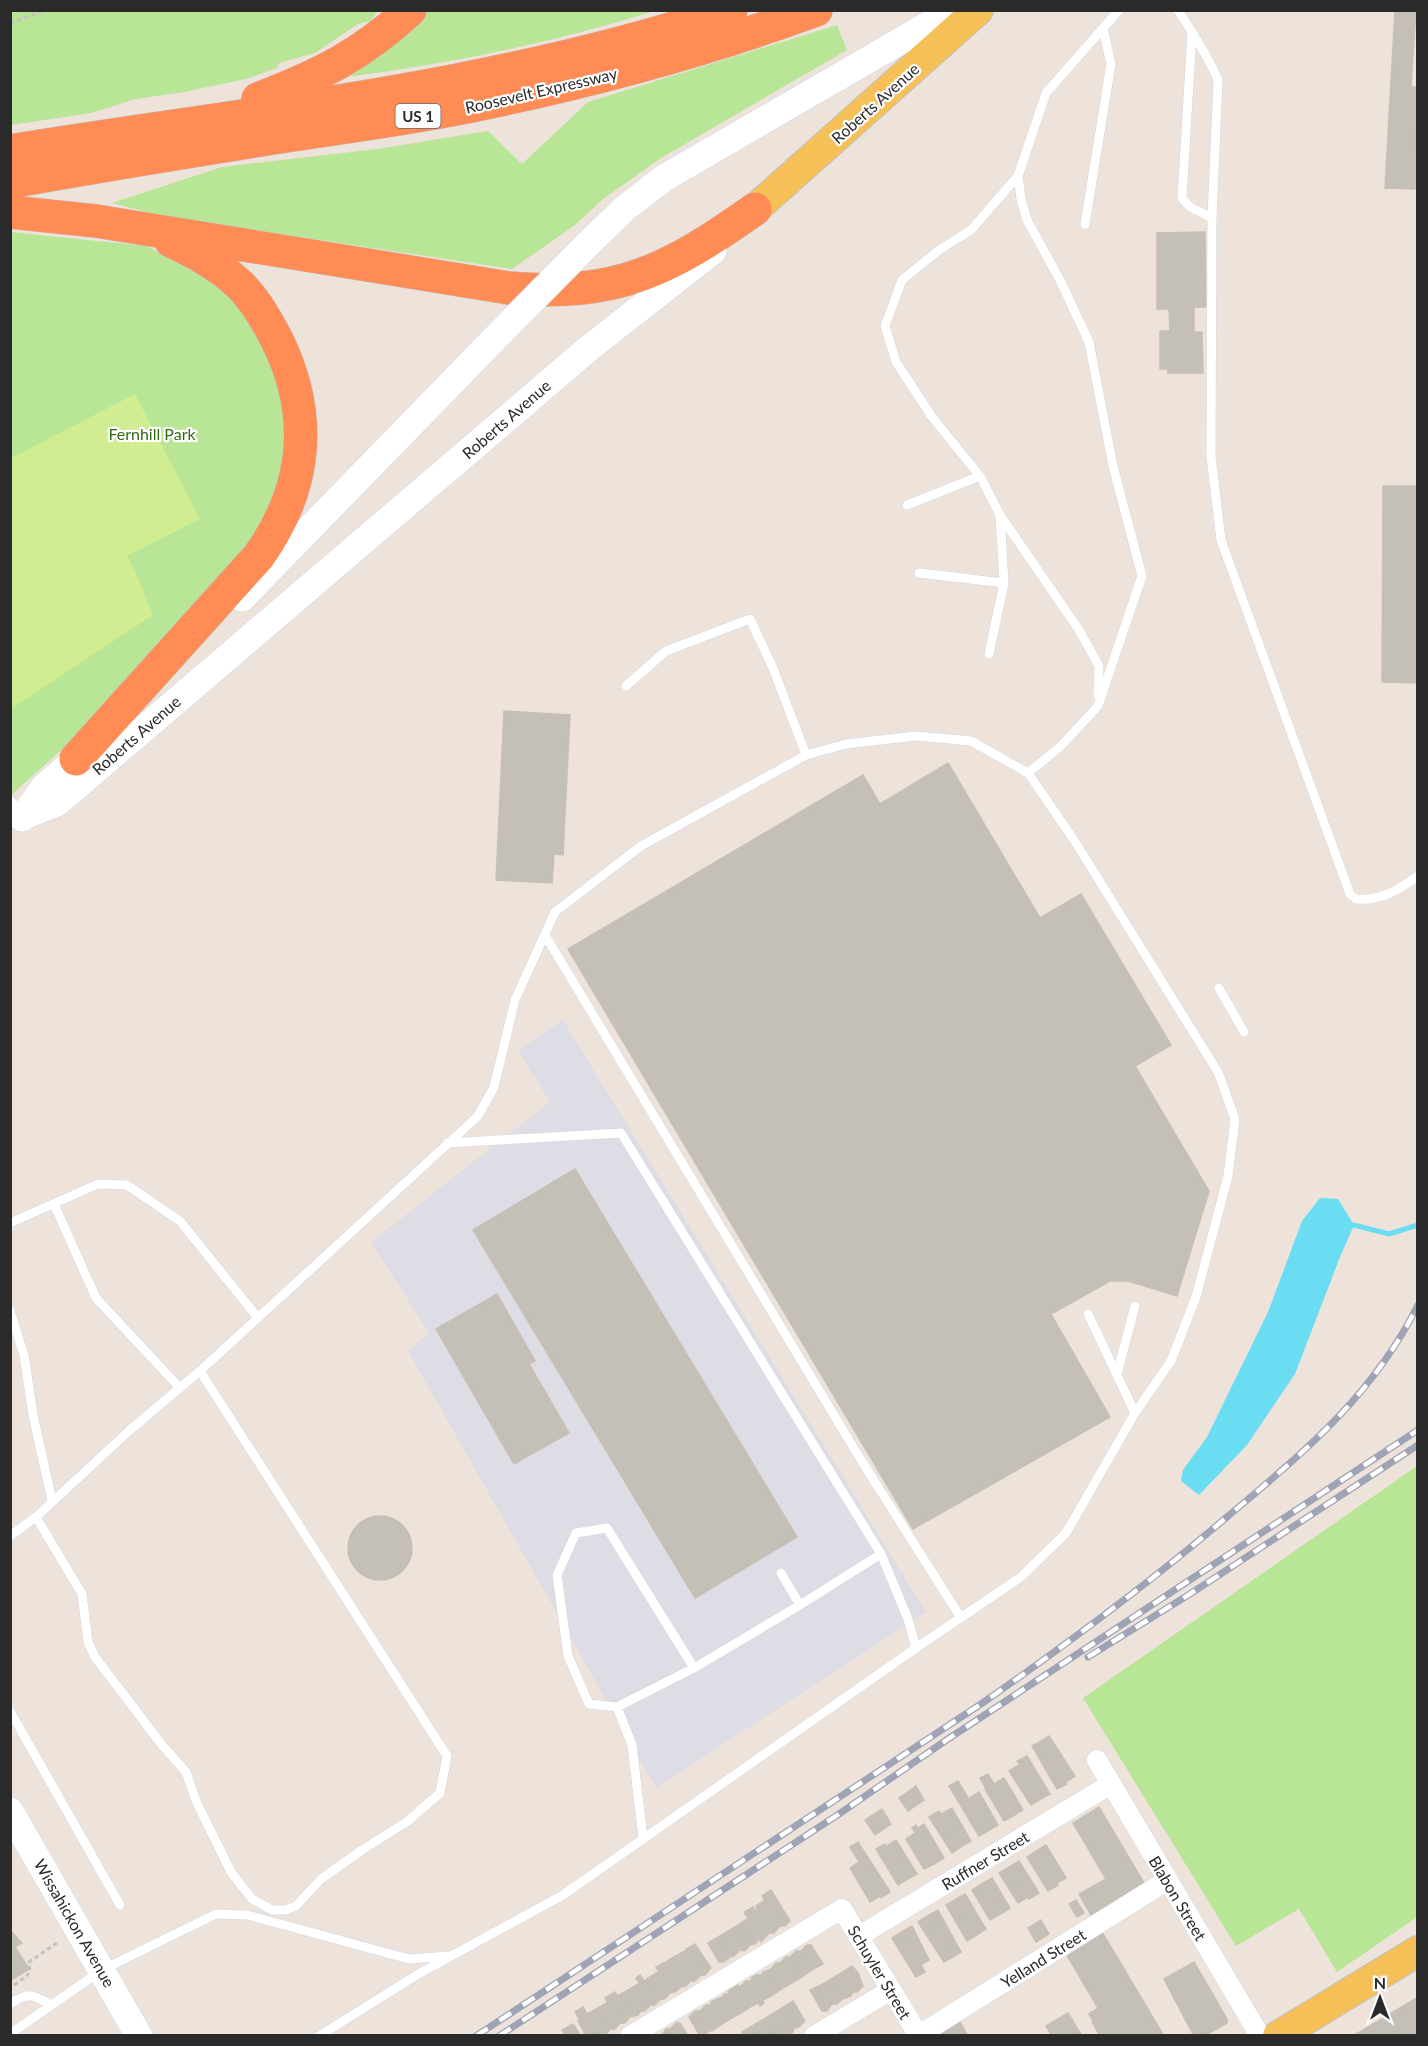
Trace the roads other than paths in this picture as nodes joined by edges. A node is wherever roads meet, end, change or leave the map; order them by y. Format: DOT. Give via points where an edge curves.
graph roads {
  1 [pos="410,10"];
  2 [pos="731,10"];
  3 [pos="816,10"];
  4 [pos="954,10"];
  5 [pos="978,10"];
  6 [pos="1119,10"];
  7 [pos="1178,10"];
  8 [pos="1103,28"];
  9 [pos="1192,32"];
  10 [pos="168,128"];
  11 [pos="10,151"];
  12 [pos="1018,176"];
  13 [pos="10,182"];
  14 [pos="755,209"];
  15 [pos="10,212"];
  16 [pos="1212,218"];
  17 [pos="1085,224"];
  18 [pos="132,226"];
  19 [pos="980,476"];
  20 [pos="907,505"];
  21 [pos="1000,515"];
  22 [pos="919,573"];
  23 [pos="1004,583"];
  24 [pos="989,654"];
  25 [pos="627,686"];
  26 [pos="1098,706"];
  27 [pos="806,754"];
  28 [pos="76,759"];
  29 [pos="1028,773"];
  30 [pos="15,814"];
  31 [pos="1418,876"];
  32 [pos="545,935"];
  33 [pos="1219,988"];
  34 [pos="1244,1032"];
  35 [pos="447,1143"];
  36 [pos="54,1204"];
  37 [pos="10,1223"];
  38 [pos="1135,1306"];
  39 [pos="10,1311"];
  40 [pos="1088,1314"];
  41 [pos="258,1318"];
  42 [pos="200,1371"];
  43 [pos="1117,1374"];
  44 [pos="179,1388"];
  45 [pos="1135,1413"];
  46 [pos="52,1501"];
  47 [pos="36,1517"];
  48 [pos="10,1536"];
  49 [pos="881,1554"];
  50 [pos="781,1573"];
  51 [pos="800,1605"];
  52 [pos="961,1618"];
  53 [pos="916,1648"];
  54 [pos="694,1668"];
  55 [pos="617,1707"];
  56 [pos="10,1711"];
  57 [pos="1097,1760"];
  58 [pos="1111,1784"];
  59 [pos="10,1811"];
  60 [pos="643,1838"];
  61 [pos="1168,1881"];
  62 [pos="120,1905"];
  63 [pos="859,1936"];
  64 [pos="1418,1951"];
  65 [pos="453,1955"];
  66 [pos="102,1970"];
  67 [pos="891,1990"];
  68 [pos="10,2004"];
  69 [pos="51,2005"];
  70 [pos="915,2033"];
  71 [pos="10,2034"];
  72 [pos="139,2036"];
  73 [pos="319,2036"];
  74 [pos="630,2036"];
  75 [pos="814,2036"];
  76 [pos="1260,2036"];
  77 [pos="1278,2036"];
  1 -- 10 [label="highway" via="374,42 303,82"];
  2 -- 10 [label="highway, Roosevelt Expressway / US 1" via="650,36 463,80"];
  3 -- 13 [label="highway, Roosevelt Expressway / US 1" via="659,61 529,94 406,118"];
  4 -- 28 [label="main road, Roberts Avenue, bridge" via="664,178 624,210 139,702"];
  5 -- 14 [label="main road, Roberts Avenue"];
  6 -- 8 [label="lane"];
  7 -- 9 [label="lane"];
  8 -- 12 [label="lane" via="1046,93"];
  8 -- 17 [label="lane" via="1111,64"];
  9 -- 16 [label="lane" via="1218,80"];
  9 -- 16 [label="lane" via="1182,198 1190,207"];
  10 -- 11 [label="highway, Roosevelt Expressway / US 1"];
  12 -- 19 [label="lane" via="971,230 902,280 885,326 896,362 932,417"];
  12 -- 26 [label="lane" via="1027,220 1089,342 1113,466 1142,576"];
  14 -- 18 [label="highway" via="687,255 637,277 557,290 509,288"];
  14 -- 30 [label="main road, Roberts Avenue" via="712,252 588,349 57,803"];
  15 -- 18 [label="highway"];
  16 -- 31 [label="lane" via="1211,456 1221,540 1350,894 1356,899 1395,893"];
  18 -- 28 [label="highway" via="184,247 217,267 240,285 261,311 285,358 297,393 302,434 300,455 282,519 264,548"];
  19 -- 20 [label="lane"];
  19 -- 21 [label="lane"];
  21 -- 23 [label="lane"];
  21 -- 26 [label="lane" via="1079,630 1099,666"];
  22 -- 23 [label="lane"];
  23 -- 24 [label="lane"];
  25 -- 27 [label="lane" via="666,651 750,619"];
  26 -- 29 [label="lane" via="1061,746"];
  27 -- 29 [label="lane" via="846,744 916,736 970,741"];
  27 -- 32 [label="lane" via="641,846 555,912"];
  28 -- 30 [label="main road, Roberts Avenue"];
  29 -- 45 [label="lane" via="1218,1072 1235,1119 1228,1176 1196,1297 1171,1361"];
  32 -- 35 [label="lane" via="515,1000 494,1087 478,1116"];
  32 -- 52 [label="lane" via="861,1460"];
  33 -- 34 [label="lane"];
  35 -- 41 [label="lane"];
  35 -- 49 [label="lane" via="621,1133"];
  36 -- 37 [label="lane"];
  36 -- 41 [label="lane" via="98,1184 127,1185 180,1221"];
  36 -- 44 [label="lane" via="96,1298"];
  38 -- 43 [label="lane"];
  39 -- 46 [label="lane" via="24,1355"];
  40 -- 43 [label="lane"];
  41 -- 42 [label="lane"];
  42 -- 44 [label="lane"];
  42 -- 47 [label="lane" via="447,1756 440,1793 408,1821 321,1879 296,1906 272,1910 252,1899 231,1872 186,1772 95,1657 88,1642 82,1594"];
  43 -- 45 [label="lane"];
  44 -- 46 [label="lane"];
  45 -- 52 [label="lane" via="1066,1533 1021,1577"];
  46 -- 47 [label="lane"];
  47 -- 48 [label="lane"];
  49 -- 51 [label="lane"];
  49 -- 53 [label="lane"];
  50 -- 51 [label="lane"];
  51 -- 54 [label="lane"];
  52 -- 53 [label="lane"];
  53 -- 60 [label="lane"];
  54 -- 55 [label="lane"];
  54 -- 55 [label="lane" via="607,1528 576,1533 557,1575 568,1656 589,1704"];
  55 -- 60 [label="lane" via="632,1745"];
  56 -- 62 [label="lane"];
  57 -- 58 [label="street, Blabon Street"];
  58 -- 61 [label="street, Blabon Street"];
  58 -- 63 [label="street, Ruffner Street"];
  59 -- 66 [label="main road, Wissahickon Avenue"];
  60 -- 65 [label="lane" via="563,1895"];
  61 -- 70 [label="street, Yelland Street"];
  61 -- 76 [label="street, Blabon Street"];
  63 -- 67 [label="street, Schuyler Street"];
  63 -- 74 [label="street, Schuyler Street" via="842,1909"];
  64 -- 77 [label="main road"];
  65 -- 66 [label="lane" via="409,1959 247,1915 216,1914"];
  65 -- 73 [label="lane"];
  66 -- 69 [label="lane"];
  66 -- 72 [label="main road, Wissahickon Avenue"];
  67 -- 70 [label="street, Schuyler Street"];
  67 -- 75 [label="street"];
  68 -- 69 [label="lane" via="22,1996 33,1995"];
  69 -- 71 [label="lane"];
}
